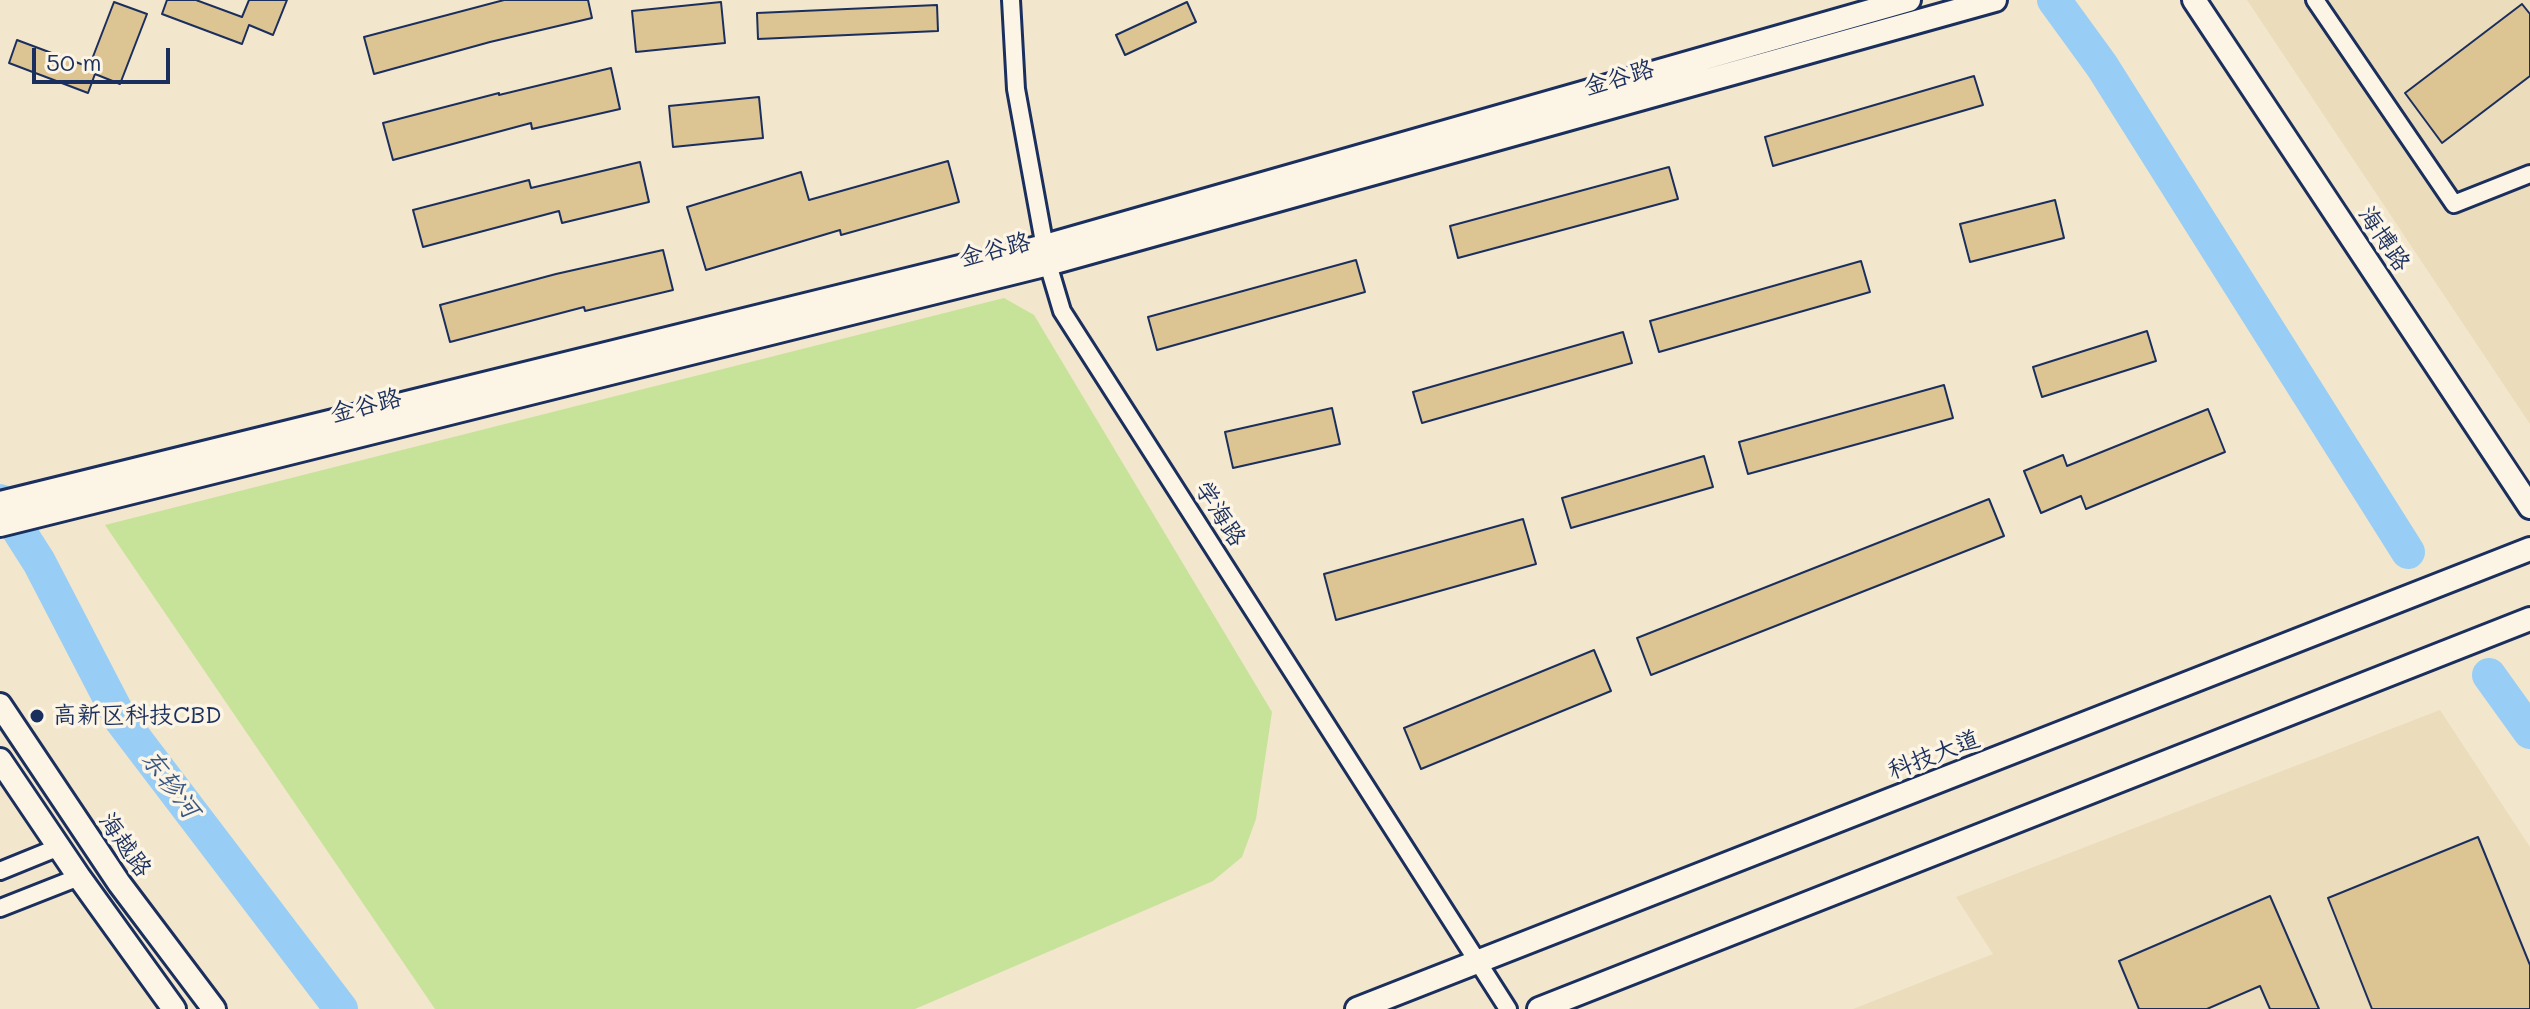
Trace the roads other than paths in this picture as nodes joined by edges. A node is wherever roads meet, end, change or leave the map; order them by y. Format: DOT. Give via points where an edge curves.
graph roads {
  1 [pos="1011,0"];
  2 [pos="1909,0"];
  3 [pos="1995,0"];
  4 [pos="2194,0"];
  5 [pos="2315,0"];
  6 [pos="2530,174"];
  7 [pos="1046,255"];
  8 [pos="51,500"];
  9 [pos="0,503"];
  10 [pos="2530,507"];
  11 [pos="0,525"];
  12 [pos="2530,549"];
  13 [pos="2530,619"];
  14 [pos="0,705"];
  15 [pos="0,760"];
  16 [pos="59,847"];
  17 [pos="0,871"];
  18 [pos="79,877"];
  19 [pos="0,908"];
  20 [pos="1477,962"];
  21 [pos="174,1009"];
  22 [pos="214,1009"];
  23 [pos="1357,1009"];
  24 [pos="1508,1009"];
  25 [pos="1539,1009"];
  1 -- 7 [label="street, 学海路" via="1016,89"];
  2 -- 7 [label="street, 金谷路"];
  3 -- 7 [label="street, 金谷路"];
  4 -- 10 [label="street, 海博路"];
  5 -- 6 [label="street" via="2454,204"];
  7 -- 8 [label="street, 金谷路"];
  7 -- 20 [label="street, 学海路" via="1062,311"];
  8 -- 9 [label="street, 金谷路"];
  8 -- 11 [label="street, 金谷路"];
  12 -- 20 [label="street, 科技大道"];
  13 -- 25 [label="street"];
  14 -- 22 [label="street, 海越路" via="119,883"];
  15 -- 16 [label="street"];
  16 -- 17 [label="street"];
  16 -- 18 [label="street"];
  18 -- 19 [label="street"];
  18 -- 21 [label="street"];
  20 -- 23 [label="street, 科技大道"];
  20 -- 24 [label="street, 学海路"];
}
